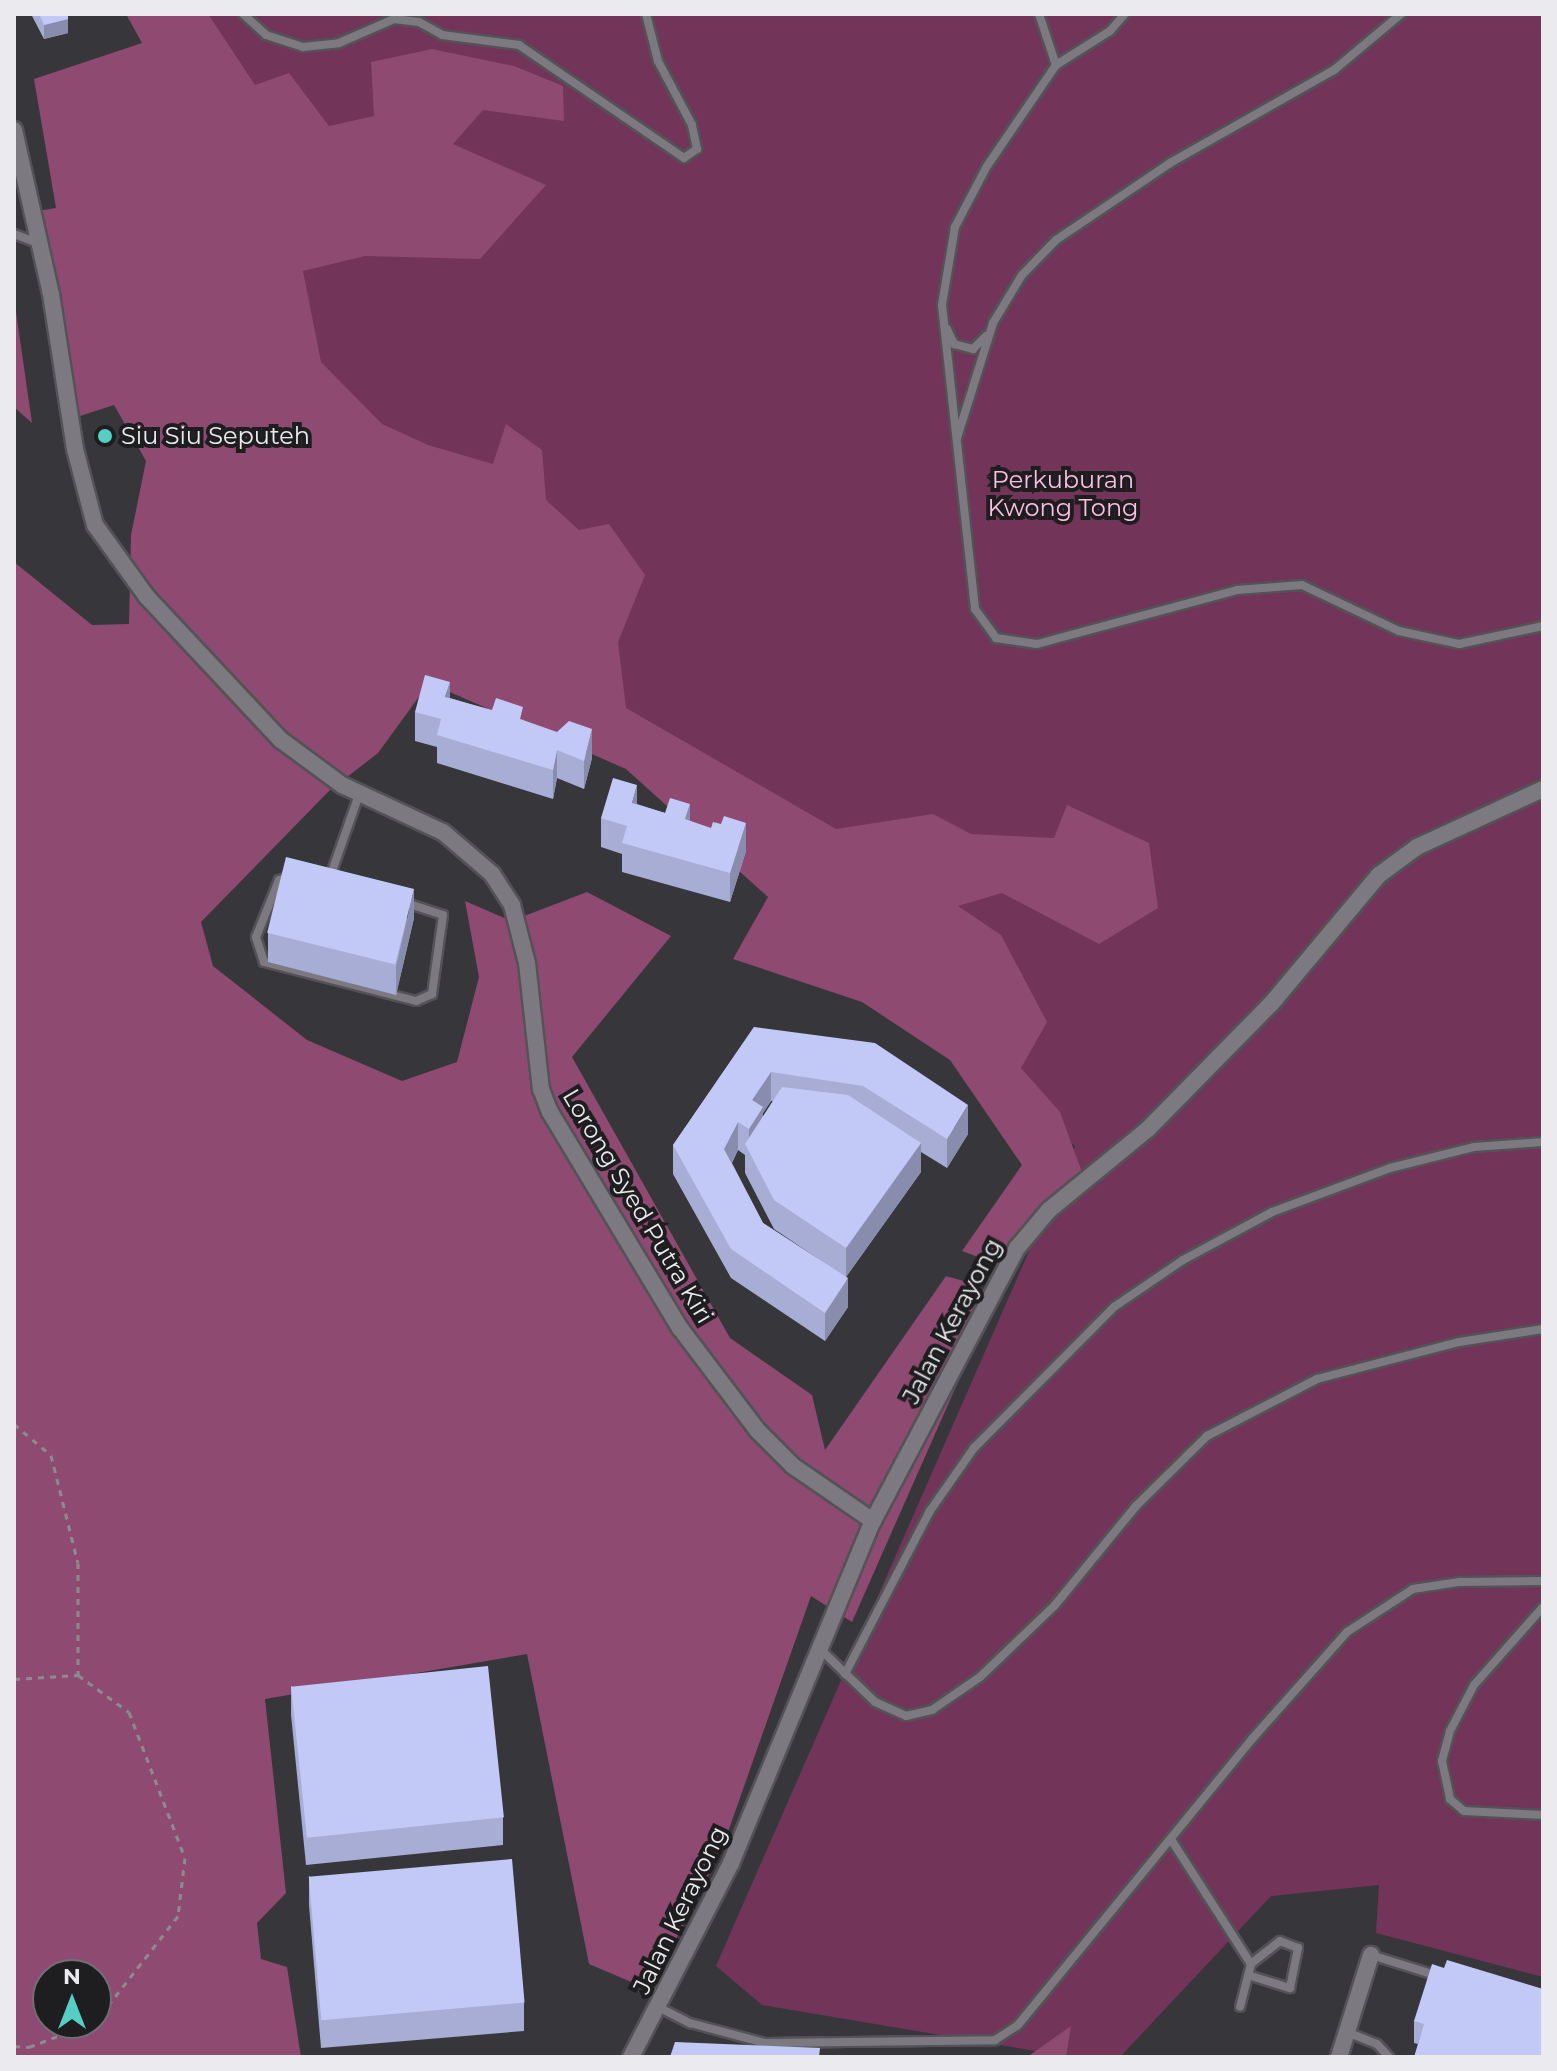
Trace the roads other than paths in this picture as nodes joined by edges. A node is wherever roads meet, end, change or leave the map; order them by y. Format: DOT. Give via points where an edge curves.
graph roads {
  1 [pos="243,14"];
  2 [pos="646,14"];
  3 [pos="1039,14"];
  4 [pos="1125,14"];
  5 [pos="1401,14"];
  6 [pos="1056,65"];
  7 [pos="14,130"];
  8 [pos="14,234"];
  9 [pos="38,243"];
  10 [pos="942,305"];
  11 [pos="993,323"];
  12 [pos="955,442"];
  13 [pos="1543,626"];
  14 [pos="1543,789"];
  15 [pos="360,791"];
  16 [pos="330,877"];
  17 [pos="1543,1142"];
  18 [pos="1543,1329"];
  19 [pos="873,1521"];
  20 [pos="1543,1581"];
  21 [pos="1543,1607"];
  22 [pos="820,1649"];
  23 [pos="845,1674"];
  24 [pos="1543,1815"];
  25 [pos="1172,1841"];
  26 [pos="1371,1955"];
  27 [pos="1251,1964"];
  28 [pos="1251,1976"];
  29 [pos="1457,1982"];
  30 [pos="1240,2007"];
  31 [pos="660,2008"];
  32 [pos="1343,2046"];
  33 [pos="631,2057"];
  34 [pos="1389,2057"];
  1 -- 2 [label="lane" via="266,35 303,47 339,43 394,19 419,22 442,35 519,45 684,158 697,149 692,125 658,61"];
  3 -- 6 [label="lane"];
  4 -- 6 [label="lane" via="1110,31"];
  5 -- 11 [label="lane" via="1334,70 1170,163 1056,240 1022,275"];
  6 -- 10 [label="lane" via="987,166 955,227"];
  7 -- 9 [label="street, Lorong Syed Putra Kiri"];
  8 -- 9 [label="lane"];
  9 -- 15 [label="street, Lorong Syed Putra Kiri" via="75,449 95,525 123,569 244,704 281,740 342,785"];
  10 -- 11 [label="lane" via="954,344 973,349"];
  10 -- 12 [label="lane"];
  11 -- 12 [label="lane"];
  12 -- 13 [label="lane" via="975,609 996,638 1037,644 1237,590 1302,585 1399,631 1459,644"];
  14 -- 19 [label="street, Jalan Kerayong" via="1417,847 1379,875 1271,1004 1180,1098 1049,1210 996,1281"];
  15 -- 16 [label="lane"];
  15 -- 19 [label="street, Lorong Syed Putra Kiri" via="443,832 492,874 512,905 527,963 541,1089 550,1112 680,1328 758,1431 793,1466"];
  16 -- 16 [label="lane" via="443,915 432,994 416,1001 264,962 256,937 279,880 294,872"];
  17 -- 23 [label="lane" via="1474,1147 1390,1168 1272,1212 1183,1260 1114,1307 974,1448 930,1511"];
  18 -- 23 [label="lane" via="1459,1342 1317,1379 1207,1436 1136,1506 1055,1605 980,1677 932,1710 906,1716 875,1702"];
  19 -- 22 [label="street, Jalan Kerayong"];
  20 -- 25 [label="lane" via="1474,1581 1413,1589 1375,1610 1315,1663"];
  21 -- 24 [label="lane" via="1474,1685 1450,1731 1442,1761 1450,1799 1464,1811"];
  22 -- 23 [label="lane"];
  22 -- 31 [label="street, Jalan Kerayong" via="731,1863"];
  25 -- 27 [label="lane"];
  25 -- 31 [label="lane" via="1018,2025 995,2040 765,2043 690,2023"];
  26 -- 29 [label="lane"];
  26 -- 32 [label="street"];
  27 -- 28 [label="lane"];
  27 -- 28 [label="lane" via="1280,1941 1298,1948 1290,1988"];
  28 -- 30 [label="lane"];
  31 -- 33 [label="street, Jalan Kerayong"];
  32 -- 34 [label="lane" via="1377,2044"];
}
